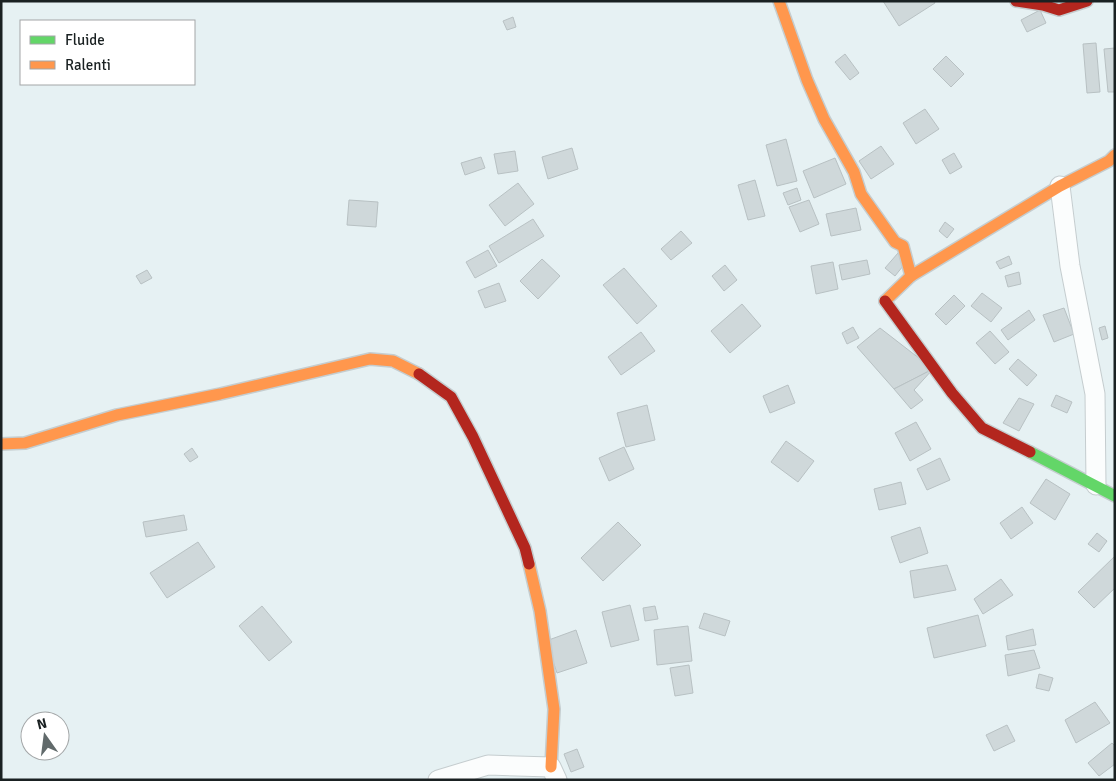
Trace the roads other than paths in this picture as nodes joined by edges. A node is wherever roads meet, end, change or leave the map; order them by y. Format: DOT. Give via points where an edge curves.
graph roads {
  1 [pos="778,1"];
  2 [pos="1016,1"];
  3 [pos="1087,1"];
  4 [pos="1115,155"];
  5 [pos="1060,186"];
  6 [pos="911,276"];
  7 [pos="1,444"];
  8 [pos="1096,485"];
  9 [pos="1115,496"];
  10 [pos="554,773"];
  11 [pos="438,780"];
  1 -- 6 [label="street" via="824,119 854,172 861,194 895,242 903,246"];
  2 -- 3 [label="street" via="1059,10"];
  4 -- 5 [label="street"];
  5 -- 6 [label="street"];
  5 -- 8 [label="street" via="1070,266 1095,394"];
  6 -- 8 [label="street" via="885,300 952,393 982,428"];
  7 -- 10 [label="street" via="25,443 117,415 370,360 393,361 419,374 451,397 473,436 525,548 540,610 554,709"];
  8 -- 9 [label="street"];
  10 -- 11 [label="street" via="488,765"];
}
